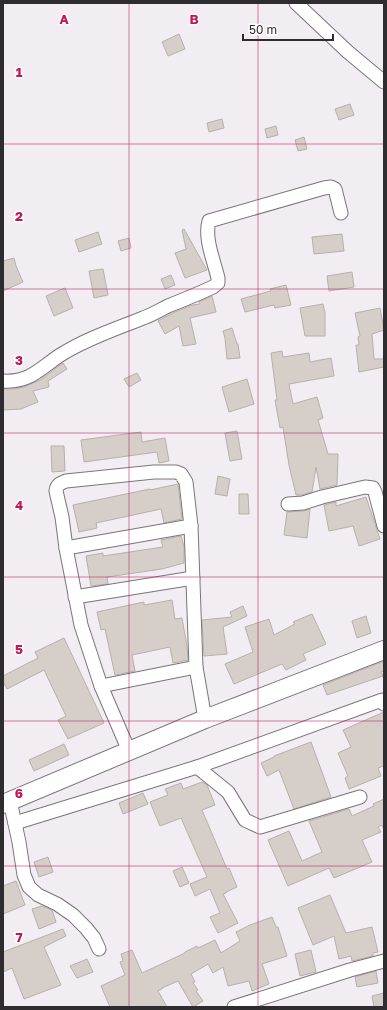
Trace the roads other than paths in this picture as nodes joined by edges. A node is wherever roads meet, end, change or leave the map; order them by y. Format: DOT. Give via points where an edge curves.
graph roads {
  1 [pos="296,3"];
  2 [pos="384,82"];
  3 [pos="342,213"];
  4 [pos="3,381"];
  5 [pos="288,504"];
  6 [pos="190,526"];
  7 [pos="384,526"];
  8 [pos="66,548"];
  9 [pos="193,578"];
  10 [pos="75,597"];
  11 [pos="384,650"];
  12 [pos="196,667"];
  13 [pos="101,686"];
  14 [pos="384,704"];
  15 [pos="205,719"];
  16 [pos="129,751"];
  17 [pos="197,767"];
  18 [pos="360,797"];
  19 [pos="6,802"];
  20 [pos="16,823"];
  21 [pos="99,949"];
  22 [pos="384,961"];
  23 [pos="237,1007"];
  1 -- 2 [label="street"];
  3 -- 4 [label="street" via="335,189 331,187 208,221 209,245 218,278 218,283 213,287 82,342 33,375 12,382"];
  5 -- 7 [label="street" via="303,503 369,487 375,492"];
  6 -- 8 [label="street"];
  6 -- 8 [label="street" via="186,482 181,474 176,472 133,473 66,481 57,486 56,490"];
  6 -- 9 [label="street"];
  8 -- 10 [label="street"];
  9 -- 10 [label="street"];
  9 -- 12 [label="street"];
  10 -- 13 [label="street" via="81,625"];
  11 -- 15 [label="street"];
  12 -- 13 [label="street"];
  12 -- 15 [label="street"];
  13 -- 16 [label="street"];
  14 -- 17 [label="street" via="382,700"];
  15 -- 16 [label="street"];
  16 -- 19 [label="street"];
  17 -- 18 [label="street" via="228,792 245,820 260,828"];
  17 -- 20 [label="street"];
  19 -- 20 [label="street"];
  20 -- 21 [label="street" via="24,875 29,887 72,914 94,938"];
  22 -- 23 [label="street"];
}
